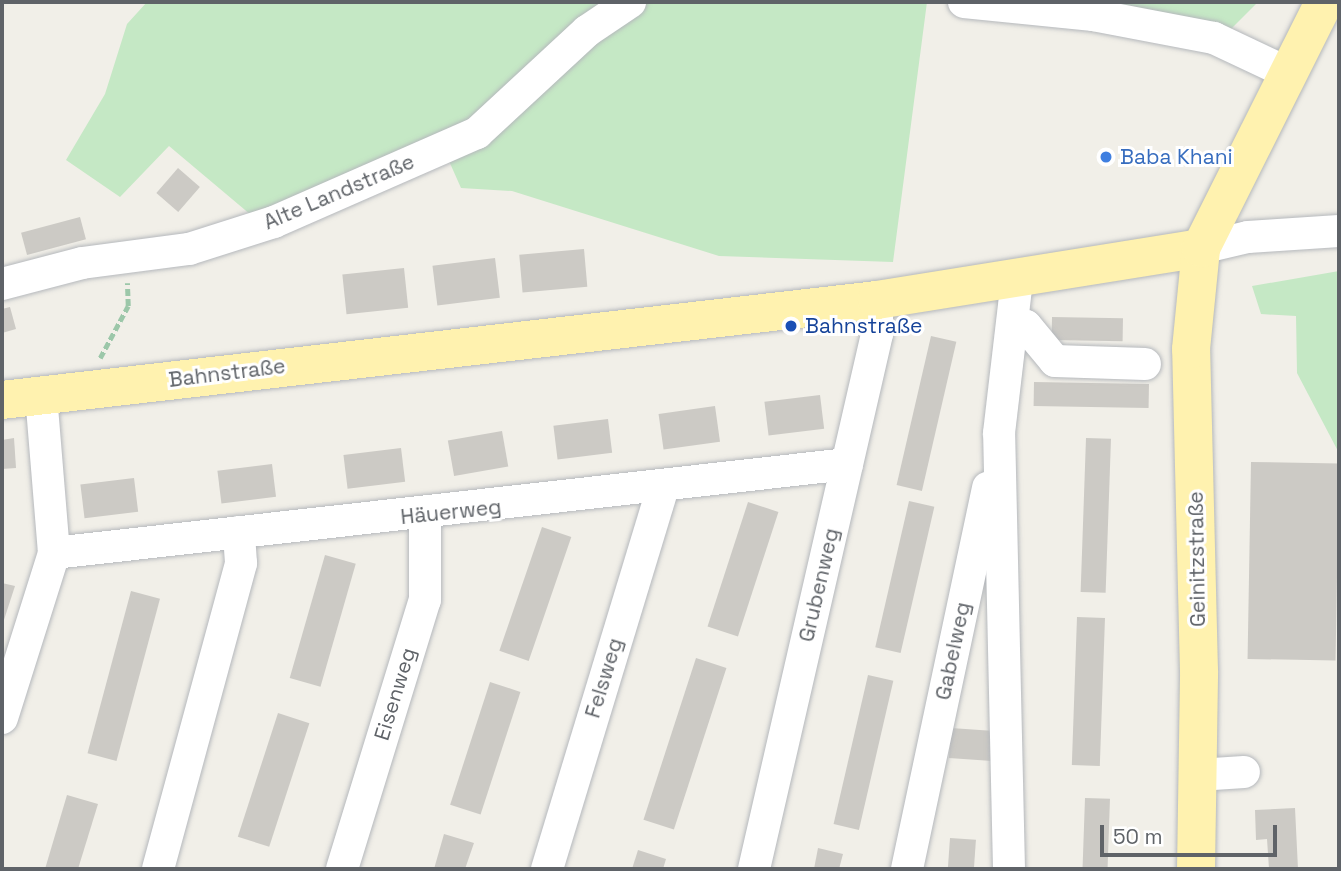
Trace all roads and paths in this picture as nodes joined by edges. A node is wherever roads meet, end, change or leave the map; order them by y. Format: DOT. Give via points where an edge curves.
graph roads {
  1 [pos="630,2"];
  2 [pos="964,2"];
  3 [pos="1324,2"];
  4 [pos="1288,73"];
  5 [pos="1339,231"];
  6 [pos="1201,248"];
  7 [pos="127,258"];
  8 [pos="1017,279"];
  9 [pos="2,284"];
  10 [pos="877,300"];
  11 [pos="1015,324"];
  12 [pos="1145,363"];
  13 [pos="83,390"];
  14 [pos="41,396"];
  15 [pos="2,400"];
  16 [pos="999,433"];
  17 [pos="846,464"];
  18 [pos="663,488"];
  19 [pos="425,515"];
  20 [pos="239,532"];
  21 [pos="54,553"];
  22 [pos="2,718"];
  23 [pos="1244,772"];
  24 [pos="1198,775"];
  25 [pos="158,869"];
  26 [pos="342,869"];
  27 [pos="547,869"];
  28 [pos="754,869"];
  29 [pos="907,869"];
  30 [pos="1009,869"];
  31 [pos="1196,869"];
  1 -- 7 [label="street, Alte Landstraße" via="587,31 477,133 274,222 189,249"];
  2 -- 4 [label="street" via="1093,15 1214,38"];
  3 -- 4 [label="main road"];
  4 -- 6 [label="main road"];
  5 -- 6 [label="street" via="1248,237"];
  6 -- 8 [label="main road, Bahnstraße"];
  6 -- 24 [label="main road, Geinitzstraße" via="1191,349"];
  7 -- 9 [label="street, Alte Landstraße" via="82,263"];
  7 -- 13 [label="path" via="128,306"];
  8 -- 10 [label="main road, Bahnstraße"];
  8 -- 11 [label="street, Gabelweg"];
  10 -- 13 [label="main road, Bahnstraße"];
  10 -- 17 [label="street, Grubenweg" via="877,334"];
  11 -- 12 [label="street" via="1026,327 1055,361"];
  11 -- 16 [label="street, Gabelweg"];
  13 -- 14 [label="main road, Bahnstraße"];
  14 -- 15 [label="main road, Bahnstraße"];
  14 -- 21 [label="street"];
  16 -- 29 [label="street, Gabelweg"];
  16 -- 30 [label="street, Gabelweg"];
  17 -- 18 [label="street, Häuerweg"];
  17 -- 28 [label="street, Grubenweg"];
  18 -- 19 [label="street, Häuerweg"];
  18 -- 27 [label="street, Felsweg"];
  19 -- 20 [label="street, Häuerweg"];
  19 -- 26 [label="street, Eisenweg" via="425,600"];
  20 -- 21 [label="street, Häuerweg"];
  20 -- 25 [label="street" via="241,563"];
  21 -- 22 [label="street"];
  23 -- 24 [label="street"];
  24 -- 31 [label="main road, Geinitzstraße"];
}
